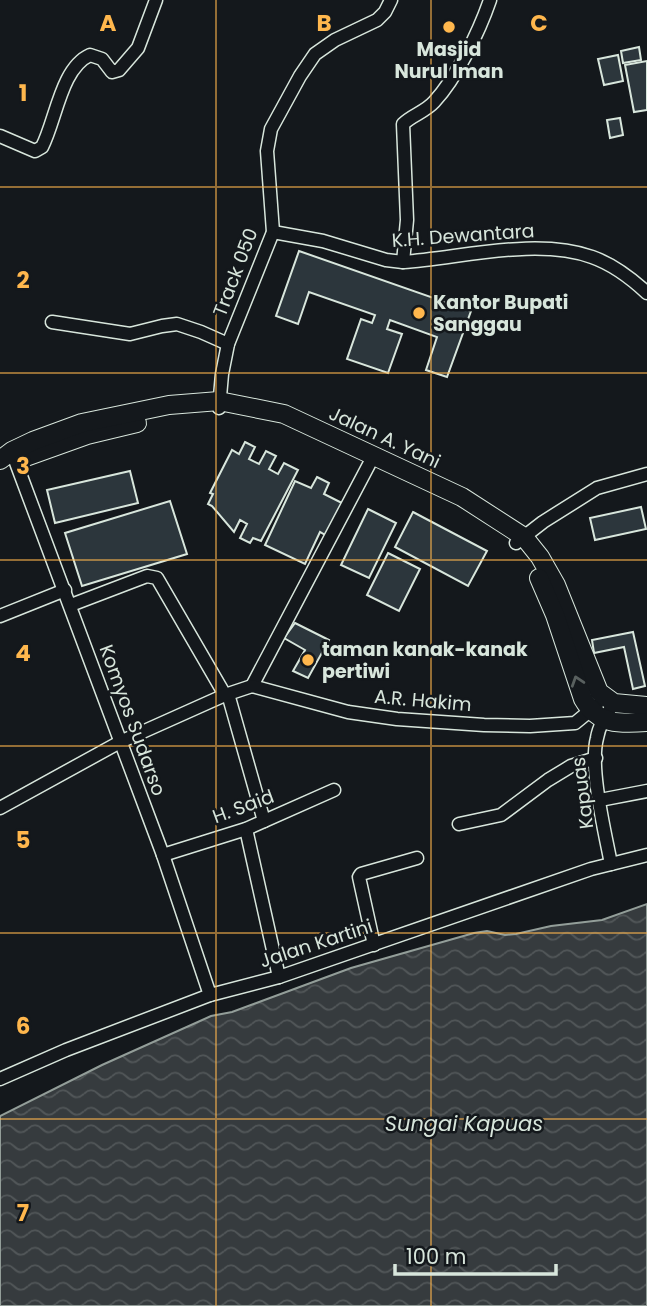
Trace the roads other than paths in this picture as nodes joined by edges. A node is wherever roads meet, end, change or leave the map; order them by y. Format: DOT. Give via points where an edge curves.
graph roads {
  1 [pos="156,0"];
  2 [pos="391,0"];
  3 [pos="490,0"];
  4 [pos="0,136"];
  5 [pos="273,232"];
  6 [pos="403,262"];
  7 [pos="647,275"];
  8 [pos="631,281"];
  9 [pos="647,293"];
  10 [pos="52,323"];
  11 [pos="228,344"];
  12 [pos="219,405"];
  13 [pos="374,455"];
  14 [pos="7,459"];
  15 [pos="647,474"];
  16 [pos="520,540"];
  17 [pos="65,590"];
  18 [pos="71,605"];
  19 [pos="0,616"];
  20 [pos="252,686"];
  21 [pos="226,695"];
  22 [pos="609,700"];
  23 [pos="647,706"];
  24 [pos="597,716"];
  25 [pos="647,722"];
  26 [pos="120,742"];
  27 [pos="596,758"];
  28 [pos="334,790"];
  29 [pos="647,791"];
  30 [pos="600,800"];
  31 [pos="0,808"];
  32 [pos="264,821"];
  33 [pos="459,824"];
  34 [pos="246,829"];
  35 [pos="163,855"];
  36 [pos="647,855"];
  37 [pos="416,858"];
  38 [pos="611,864"];
  39 [pos="374,945"];
  40 [pos="279,977"];
  41 [pos="210,995"];
  42 [pos="0,1079"];
  1 -- 4 [label="street" via="138,48 119,69 112,72 102,59 90,55 80,61 63,90 42,147 35,151"];
  2 -- 5 [label="street, Track 050" via="377,20 323,47 280,110 267,142"];
  3 -- 6 [label="street" via="446,88 426,110 403,124 407,212"];
  5 -- 6 [label="street, K.H. Dewantara"];
  5 -- 11 [label="street, Track 050"];
  6 -- 8 [label="street, K.H. Dewantara" via="510,251 564,251 596,258"];
  7 -- 8 [label="street"];
  8 -- 9 [label="street, K.H. Dewantara"];
  10 -- 11 [label="street" via="130,334 177,324"];
  11 -- 12 [label="street, Track 050"];
  12 -- 13 [label="highway, Jalan A. Yani" via="284,414"];
  12 -- 14 [label="highway, Jalan A. Yani" via="122,426"];
  13 -- 16 [label="highway, Jalan A. Yani" via="462,497 502,522"];
  13 -- 20 [label="street"];
  14 -- 17 [label="street, Komyos Sudarso"];
  15 -- 16 [label="street" via="585,495"];
  16 -- 22 [label="highway, Jalan A. Yani" via="540,557 556,585 593,681"];
  24 -- 16 [label="highway, Jalan A. Yani, one-way" via="583,699 548,595"];
  17 -- 18 [label="street, Komyos Sudarso"];
  17 -- 19 [label="street"];
  18 -- 21 [label="street" via="147,576 157,578"];
  18 -- 26 [label="street, Komyos Sudarso"];
  20 -- 21 [label="street"];
  20 -- 24 [label="street, A.R. Hakim" via="348,712 397,719 530,726 575,723"];
  21 -- 26 [label="street"];
  21 -- 32 [label="street"];
  22 -- 23 [label="highway"];
  22 -- 24 [label="street, Kapuas"];
  24 -- 25 [label="highway"];
  24 -- 27 [label="street, Kapuas"];
  26 -- 31 [label="street"];
  26 -- 35 [label="street, Komyos Sudarso"];
  27 -- 30 [label="street, Kapuas"];
  27 -- 33 [label="street" via="571,766 501,815"];
  28 -- 32 [label="street, H. Said"];
  29 -- 30 [label="street"];
  30 -- 38 [label="street, Kapuas"];
  32 -- 34 [label="street, H. Said"];
  34 -- 35 [label="street, H. Said"];
  34 -- 40 [label="street"];
  35 -- 41 [label="street, Komyos Sudarso"];
  36 -- 38 [label="street, Jalan Kartini"];
  37 -- 39 [label="street" via="359,877"];
  38 -- 39 [label="street, Jalan Kartini"];
  39 -- 40 [label="street, Jalan Kartini"];
  40 -- 41 [label="street, Jalan Kartini"];
  41 -- 42 [label="street, Jalan Kartini"];
}
